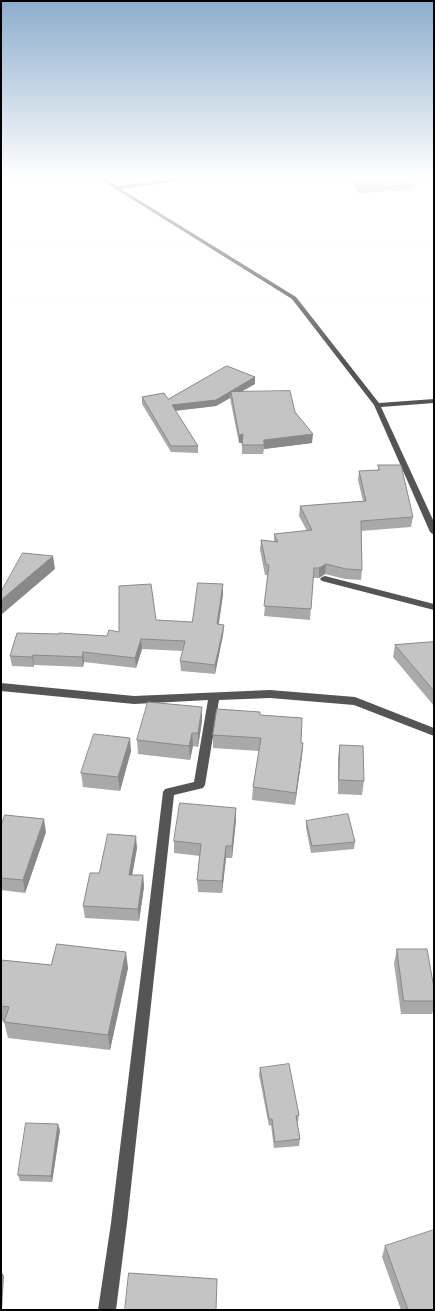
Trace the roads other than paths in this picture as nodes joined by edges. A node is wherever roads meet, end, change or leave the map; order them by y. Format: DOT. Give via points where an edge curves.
graph roads {
  1 [pos="199,239"];
  2 [pos="434,401"];
  3 [pos="377,405"];
  4 [pos="434,532"];
  5 [pos="324,579"];
  6 [pos="434,607"];
  7 [pos="1,687"];
  8 [pos="214,696"];
  9 [pos="434,732"];
  10 [pos="107,1310"];
  1 -- 3 [label="street" via="294,298"];
  2 -- 3 [label="street"];
  3 -- 4 [label="street"];
  5 -- 6 [label="street"];
  7 -- 8 [label="street" via="134,700"];
  8 -- 9 [label="street" via="270,694 355,701"];
  8 -- 10 [label="street" via="199,785 169,792"];
}
